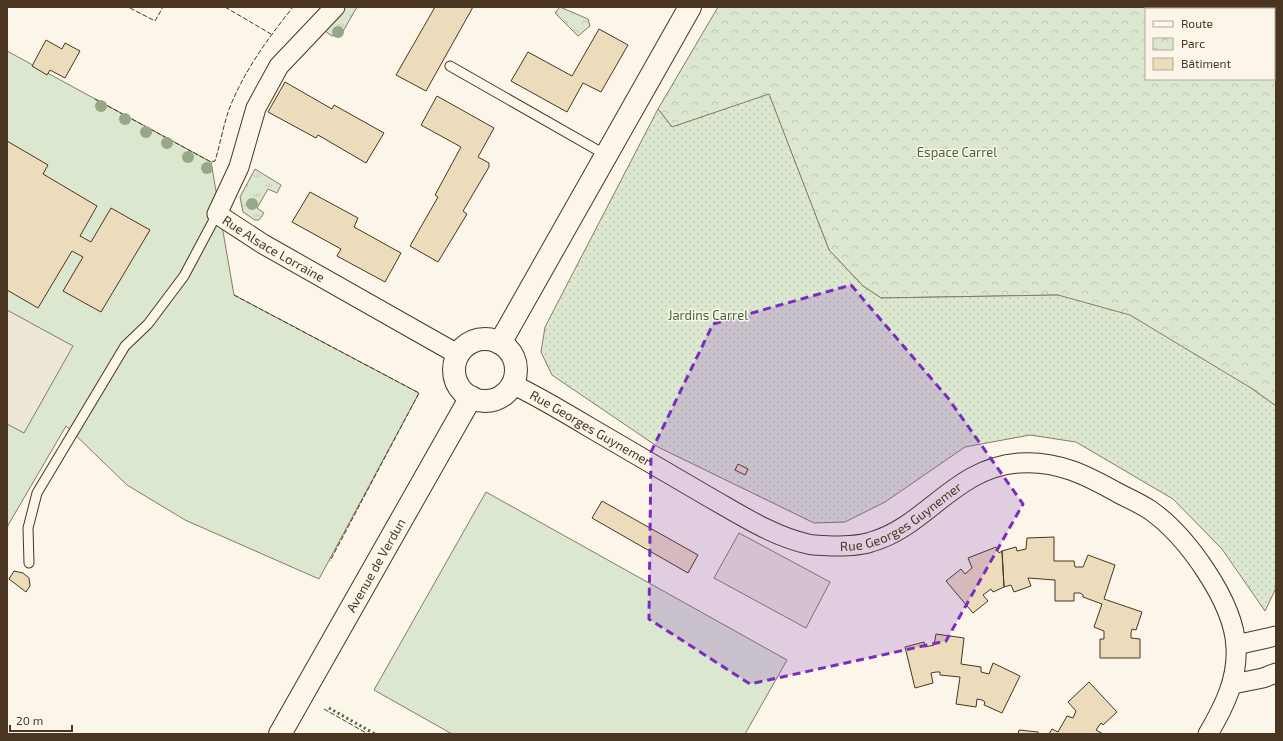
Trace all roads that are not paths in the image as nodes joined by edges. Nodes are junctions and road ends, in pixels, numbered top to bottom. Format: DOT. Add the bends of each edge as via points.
graph roads {
  1 [pos="335,7"];
  2 [pos="690,7"];
  3 [pos="450,66"];
  4 [pos="606,155"];
  5 [pos="217,214"];
  6 [pos="500,343"];
  7 [pos="459,355"];
  8 [pos="512,384"];
  9 [pos="471,397"];
  10 [pos="29,564"];
  11 [pos="1276,636"];
  12 [pos="1236,644"];
  13 [pos="1276,673"];
  14 [pos="1233,684"];
  15 [pos="280,734"];
  16 [pos="1208,734"];
  1 -- 5 [label="street, Rue Alsace Lorraine" via="279,66 256,108 239,167"];
  2 -- 4 [label="street"];
  3 -- 4 [label="lane"];
  4 -- 6 [label="street"];
  5 -- 7 [label="street, Rue Alsace Lorraine" via="264,244"];
  5 -- 10 [label="lane" via="184,276 148,324 125,346 38,493 28,528"];
  6 -- 7 [label="street" via="480,340 470,344"];
  6 -- 8 [label="street" via="511,352 515,361 516,370"];
  7 -- 9 [label="street" via="455,370 457,381 462,390"];
  8 -- 9 [label="street" via="496,398 484,400"];
  8 -- 12 [label="street, Rue Georges Guynemer" via="742,515 786,538 810,545 857,545 873,542 912,520 958,485 990,468 1018,463 1050,463 1084,474 1150,510 1190,550 1226,606"];
  9 -- 15 [label="street, Avenue de Verdun"];
  11 -- 12 [label="street"];
  12 -- 14 [label="street, Rue Georges Guynemer" via="1237,665"];
  13 -- 14 [label="street"];
  14 -- 16 [label="street, Rue Georges Guynemer"];
}
